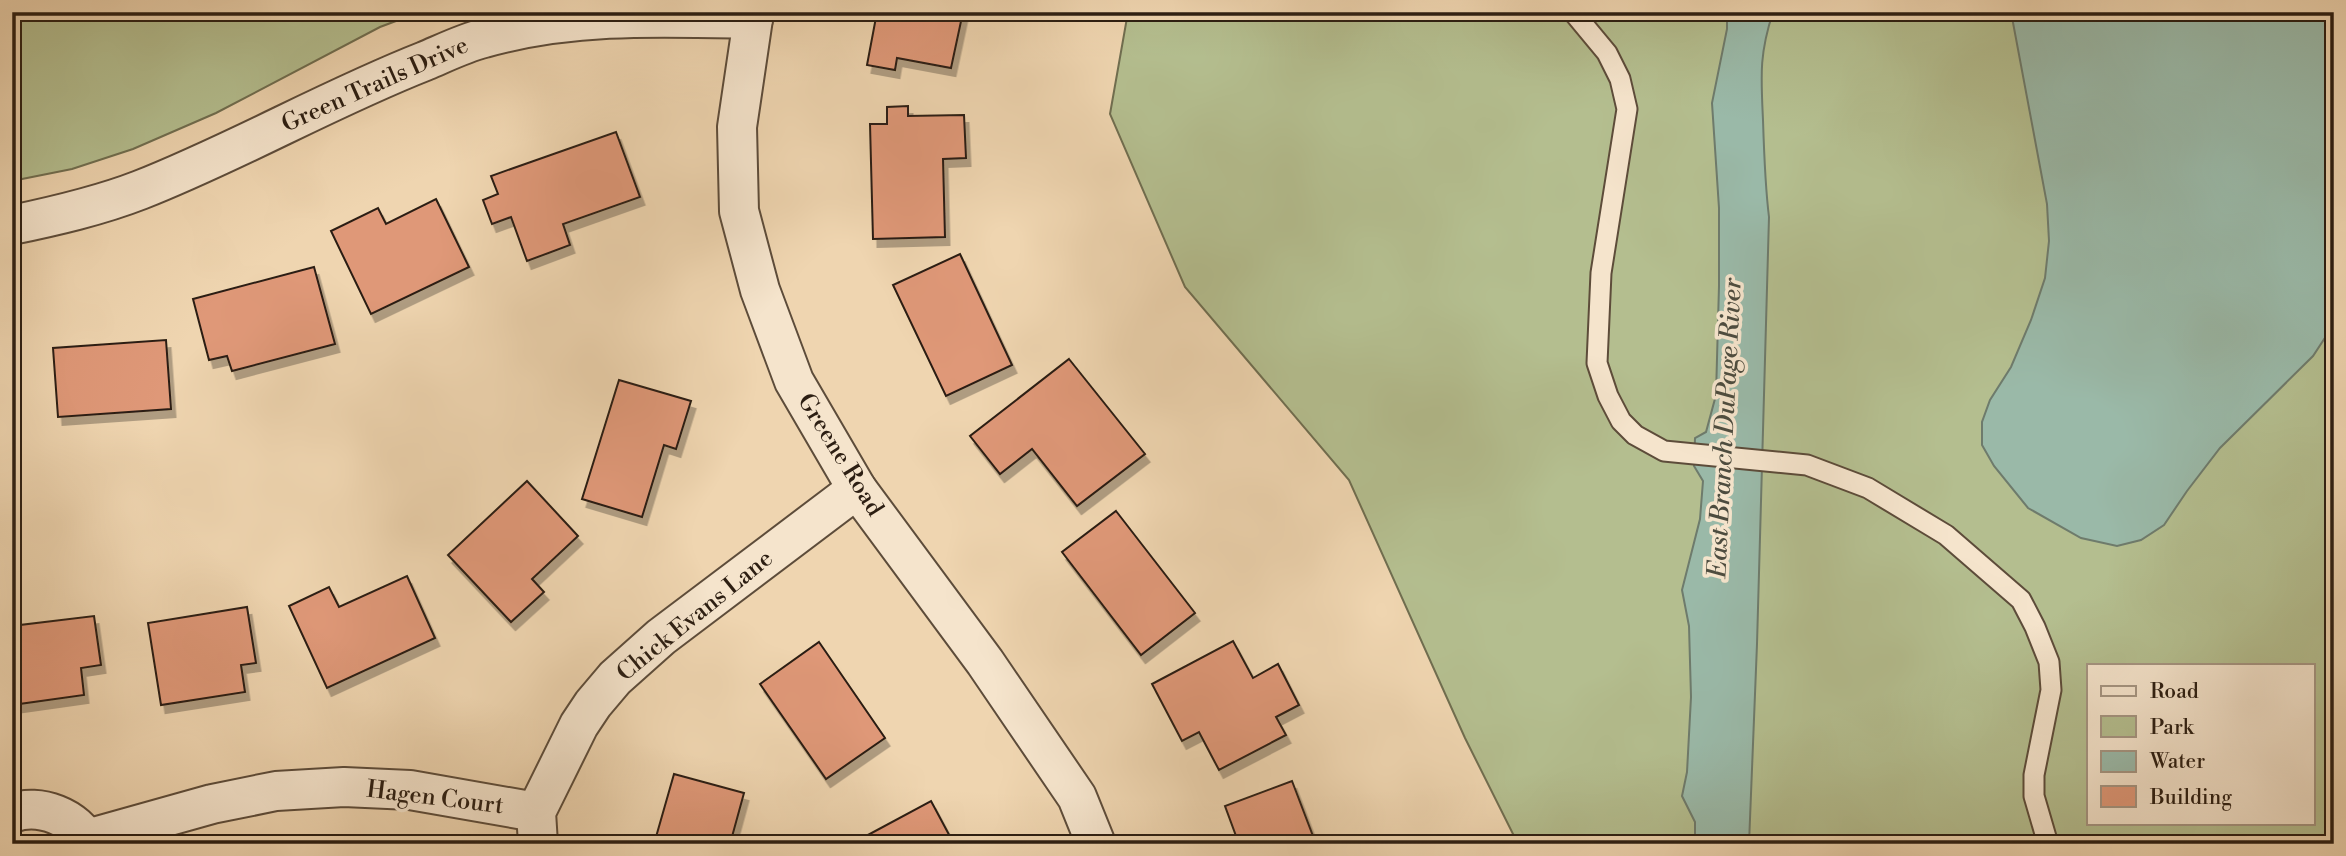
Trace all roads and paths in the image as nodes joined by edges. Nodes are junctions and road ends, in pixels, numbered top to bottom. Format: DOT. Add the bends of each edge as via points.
graph roads {
  1 [pos="1573,12"];
  2 [pos="753,16"];
  3 [pos="12,225"];
  4 [pos="857,489"];
  5 [pos="12,813"];
  6 [pos="537,828"];
  7 [pos="88,841"];
  8 [pos="1096,844"];
  9 [pos="2048,844"];
  1 -- 9 [label="lane" via="1607,53 1627,109 1601,273 1597,363 1621,421 1664,451 1807,465 1868,488 1946,535 2021,600 2049,662 2051,690 2034,775 2034,796"];
  2 -- 3 [label="street, Green Trails Drive" via="579,20 482,38 369,83 139,191 64,215"];
  2 -- 4 [label="street, Greene Road" via="737,127 739,211 760,289 794,381"];
  4 -- 6 [label="street, Chick Evans Lane" via="661,637 615,678 579,725"];
  4 -- 8 [label="street, Greene Road" via="985,662 1077,797"];
  5 -- 7 [label="street, Hagen Court" via="42,810 66,819"];
  6 -- 7 [label="street, Hagen Court" via="410,790 344,787 276,791 212,804"];
}
